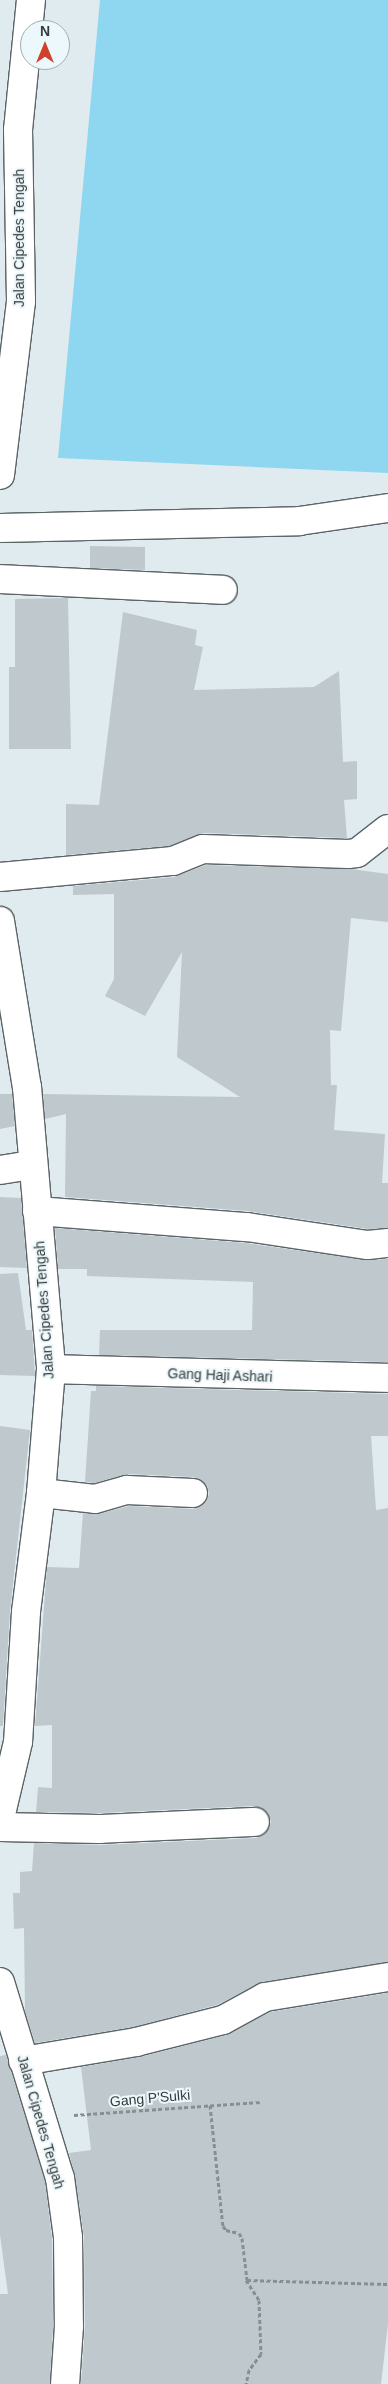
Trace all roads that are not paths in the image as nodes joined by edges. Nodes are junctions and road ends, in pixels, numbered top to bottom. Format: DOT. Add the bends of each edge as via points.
graph roads {
  1 [pos="31,0"];
  2 [pos="11,300"];
  3 [pos="0,476"];
  4 [pos="388,508"];
  5 [pos="0,528"];
  6 [pos="0,579"];
  7 [pos="222,590"];
  8 [pos="388,829"];
  9 [pos="0,877"];
  10 [pos="0,921"];
  11 [pos="34,1164"];
  12 [pos="0,1170"];
  13 [pos="37,1211"];
  14 [pos="388,1243"];
  15 [pos="51,1370"];
  16 [pos="388,1378"];
  17 [pos="41,1493"];
  18 [pos="193,1493"];
  19 [pos="0,1818"];
  20 [pos="255,1822"];
  21 [pos="0,1827"];
  22 [pos="388,1977"];
  23 [pos="0,1982"];
  24 [pos="23,2061"];
  25 [pos="65,2384"];
  1 -- 2 [label="street, Jalan Cipedes Tengah" via="18,130"];
  2 -- 3 [label="street, Jalan Cipedes Tengah"];
  4 -- 5 [label="street" via="299,522"];
  6 -- 7 [label="street"];
  8 -- 9 [label="street" via="357,853 203,849 173,861"];
  10 -- 11 [label="street, Jalan Cipedes Tengah" via="28,1087"];
  11 -- 12 [label="street"];
  11 -- 13 [label="street, Jalan Cipedes Tengah"];
  13 -- 14 [label="street" via="247,1227 368,1245"];
  13 -- 15 [label="street, Jalan Cipedes Tengah"];
  15 -- 16 [label="street, Gang Haji Ashari"];
  15 -- 17 [label="street, Jalan Cipedes Tengah"];
  17 -- 18 [label="street" via="94,1499 127,1490"];
  17 -- 19 [label="street, Jalan Cipedes Tengah" via="26,1612 18,1742"];
  20 -- 21 [label="street" via="99,1829"];
  22 -- 24 [label="street" via="257,1999 223,2020 136,2042"];
  23 -- 24 [label="street, Jalan Cipedes Tengah"];
  24 -- 25 [label="street, Jalan Cipedes Tengah" via="60,2178 68,2237 69,2326"];
}
